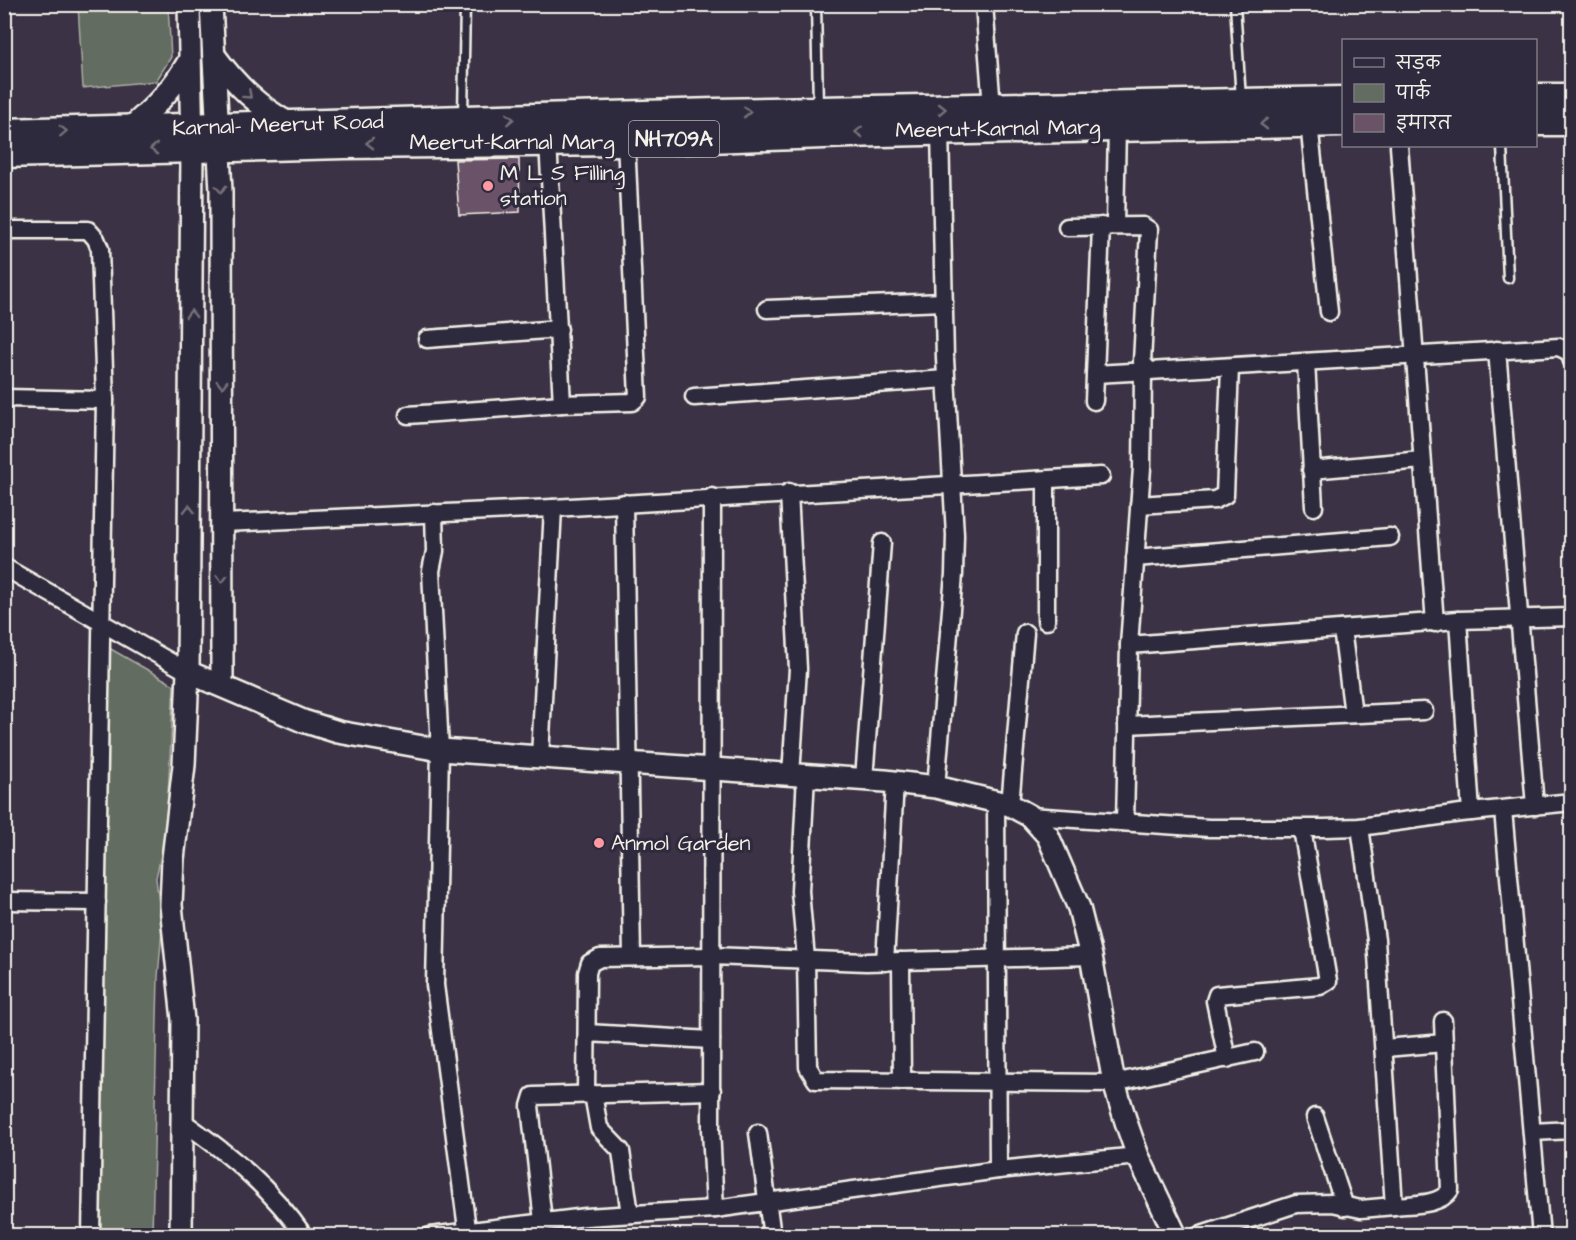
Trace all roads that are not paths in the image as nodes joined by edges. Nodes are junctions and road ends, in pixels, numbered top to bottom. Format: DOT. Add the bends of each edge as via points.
graph roads {
  1 [pos="189,4"];
  2 [pos="211,4"];
  3 [pos="465,4"];
  4 [pos="816,4"];
  5 [pos="984,4"];
  6 [pos="1235,4"];
  7 [pos="214,54"];
  8 [pos="191,58"];
  9 [pos="1537,98"];
  10 [pos="1572,98"];
  11 [pos="1342,101"];
  12 [pos="1242,103"];
  13 [pos="992,108"];
  14 [pos="818,112"];
  15 [pos="1537,121"];
  16 [pos="1572,121"];
  17 [pos="1342,122"];
  18 [pos="1309,123"];
  19 [pos="292,125"];
  20 [pos="1117,127"];
  21 [pos="128,129"];
  22 [pos="940,130"];
  23 [pos="463,131"];
  24 [pos="4,133"];
  25 [pos="205,137"];
  26 [pos="548,141"];
  27 [pos="626,141"];
  28 [pos="1399,147"];
  29 [pos="1502,147"];
  30 [pos="4,153"];
  31 [pos="1108,226"];
  32 [pos="1067,227"];
  33 [pos="4,230"];
  34 [pos="1508,278"];
  35 [pos="944,302"];
  36 [pos="767,309"];
  37 [pos="1329,312"];
  38 [pos="559,329"];
  39 [pos="427,339"];
  40 [pos="1497,350"];
  41 [pos="1413,355"];
  42 [pos="1572,361"];
  43 [pos="1306,362"];
  44 [pos="1230,367"];
  45 [pos="1146,372"];
  46 [pos="1095,374"];
  47 [pos="946,379"];
  48 [pos="694,397"];
  49 [pos="4,398"];
  50 [pos="105,400"];
  51 [pos="1094,401"];
  52 [pos="562,404"];
  53 [pos="408,415"];
  54 [pos="1422,460"];
  55 [pos="1311,470"];
  56 [pos="1101,476"];
  57 [pos="1046,480"];
  58 [pos="952,483"];
  59 [pos="789,492"];
  60 [pos="712,497"];
  61 [pos="624,503"];
  62 [pos="1139,505"];
  63 [pos="1314,507"];
  64 [pos="553,508"];
  65 [pos="434,513"];
  66 [pos="223,523"];
  67 [pos="1390,537"];
  68 [pos="882,543"];
  69 [pos="1135,558"];
  70 [pos="4,567"];
  71 [pos="1572,617"];
  72 [pos="1521,618"];
  73 [pos="1458,620"];
  74 [pos="1046,621"];
  75 [pos="101,623"];
  76 [pos="1435,623"];
  77 [pos="1342,629"];
  78 [pos="1025,633"];
  79 [pos="1129,645"];
  80 [pos="188,672"];
  81 [pos="222,685"];
  82 [pos="1424,711"];
  83 [pos="1353,714"];
  84 [pos="1127,725"];
  85 [pos="440,750"];
  86 [pos="540,757"];
  87 [pos="630,763"];
  88 [pos="712,769"];
  89 [pos="799,775"];
  90 [pos="864,779"];
  91 [pos="896,782"];
  92 [pos="936,788"];
  93 [pos="1572,802"];
  94 [pos="1003,803"];
  95 [pos="1535,806"];
  96 [pos="1503,810"];
  97 [pos="1471,812"];
  98 [pos="1030,816"];
  99 [pos="1125,822"];
  100 [pos="1360,827"];
  101 [pos="1302,829"];
  102 [pos="4,901"];
  103 [pos="97,902"];
  104 [pos="711,956"];
  105 [pos="1091,956"];
  106 [pos="632,957"];
  107 [pos="806,959"];
  108 [pos="996,960"];
  109 [pos="893,961"];
  110 [pos="1443,1021"];
  111 [pos="586,1033"];
  112 [pos="711,1040"];
  113 [pos="1444,1043"];
  114 [pos="1385,1048"];
  115 [pos="1255,1052"];
  116 [pos="1227,1059"];
  117 [pos="902,1081"];
  118 [pos="997,1083"];
  119 [pos="1114,1083"];
  120 [pos="712,1090"];
  121 [pos="590,1094"];
  122 [pos="1315,1117"];
  123 [pos="182,1121"];
  124 [pos="1572,1130"];
  125 [pos="1532,1132"];
  126 [pos="758,1133"];
  127 [pos="1138,1156"];
  128 [pos="998,1170"];
  129 [pos="767,1202"];
  130 [pos="1394,1206"];
  131 [pos="1345,1207"];
  132 [pos="715,1209"];
  133 [pos="630,1214"];
  134 [pos="543,1221"];
  135 [pos="468,1233"];
  136 [pos="1539,1235"];
  137 [pos="91,1236"];
  138 [pos="182,1236"];
  139 [pos="304,1236"];
  140 [pos="430,1236"];
  141 [pos="772,1236"];
  142 [pos="1176,1236"];
  143 [pos="1198,1236"];
  1 -- 8 [label="street"];
  2 -- 7 [label="street"];
  3 -- 23 [label="lane"];
  4 -- 14 [label="lane"];
  5 -- 13 [label="street"];
  6 -- 12 [label="lane"];
  7 -- 19 [label="street, one-way" via="240,89"];
  7 -- 25 [label="street"];
  8 -- 21 [label="street" via="178,81 156,106"];
  8 -- 25 [label="street"];
  9 -- 10 [label="highway"];
  11 -- 12 [label="highway, Karnal- Meerut Road / NH709A"];
  12 -- 13 [label="highway, Karnal- Meerut Road / NH709A"];
  14 -- 13 [label="highway, Karnal- Meerut Road / NH709A, one-way"];
  23 -- 14 [label="highway, Karnal- Meerut Road / NH709A, one-way"];
  15 -- 16 [label="highway"];
  17 -- 18 [label="highway, Meerut-Karnal Marg / NH709A"];
  18 -- 20 [label="highway, Meerut-Karnal Marg / NH709A, one-way"];
  18 -- 37 [label="street"];
  19 -- 23 [label="highway, Karnal- Meerut Road / NH709A"];
  19 -- 25 [label="highway, Karnal- Meerut Road / NH709A"];
  20 -- 22 [label="highway, Meerut-Karnal Marg / NH709A"];
  20 -- 31 [label="street"];
  24 -- 21 [label="highway, Karnal- Meerut Road / NH709A, one-way"];
  21 -- 25 [label="highway, Karnal- Meerut Road / NH709A"];
  22 -- 27 [label="highway, Meerut-Karnal Marg / NH709A, one-way"];
  22 -- 35 [label="street"];
  23 -- 25 [label="highway, Meerut-Karnal Marg / NH709A, one-way"];
  23 -- 26 [label="highway, Meerut-Karnal Marg / NH709A"];
  25 -- 30 [label="highway, Meerut-Karnal Marg / NH709A, one-way"];
  25 -- 66 [label="street, one-way"];
  80 -- 25 [label="street, one-way"];
  26 -- 27 [label="highway, Meerut-Karnal Marg / NH709A"];
  26 -- 38 [label="street"];
  27 -- 52 [label="street" via="640,392 632,402"];
  28 -- 41 [label="street"];
  29 -- 34 [label="lane"];
  31 -- 32 [label="street"];
  31 -- 45 [label="street" via="1143,226 1149,230 1142,362"];
  31 -- 46 [label="street"];
  33 -- 50 [label="street" via="88,231 96,239 100,249"];
  35 -- 36 [label="street"];
  35 -- 47 [label="street"];
  38 -- 39 [label="street"];
  38 -- 52 [label="street"];
  40 -- 41 [label="street"];
  40 -- 42 [label="street" via="1559,348 1569,352"];
  40 -- 72 [label="street"];
  41 -- 43 [label="street"];
  41 -- 54 [label="street"];
  43 -- 44 [label="street"];
  43 -- 55 [label="street"];
  44 -- 45 [label="street"];
  44 -- 62 [label="street" via="1225,495 1215,500"];
  45 -- 46 [label="street"];
  45 -- 62 [label="street"];
  46 -- 51 [label="street"];
  47 -- 48 [label="street"];
  47 -- 58 [label="street"];
  49 -- 50 [label="street"];
  50 -- 75 [label="street"];
  52 -- 53 [label="street"];
  54 -- 55 [label="street"];
  54 -- 76 [label="street"];
  55 -- 63 [label="street"];
  56 -- 57 [label="street"];
  57 -- 58 [label="street"];
  57 -- 74 [label="street"];
  58 -- 59 [label="street"];
  58 -- 92 [label="street" via="954,574"];
  59 -- 60 [label="street"];
  59 -- 89 [label="street"];
  60 -- 61 [label="street"];
  60 -- 88 [label="street"];
  61 -- 64 [label="street"];
  61 -- 87 [label="street"];
  62 -- 69 [label="street"];
  64 -- 65 [label="street"];
  64 -- 86 [label="street"];
  65 -- 66 [label="street"];
  65 -- 85 [label="street" via="431,571"];
  66 -- 81 [label="street, one-way"];
  67 -- 69 [label="street"];
  68 -- 90 [label="street"];
  69 -- 79 [label="street"];
  70 -- 75 [label="street"];
  71 -- 72 [label="street"];
  72 -- 73 [label="street"];
  72 -- 95 [label="street"];
  73 -- 76 [label="street"];
  73 -- 97 [label="street"];
  75 -- 80 [label="street"];
  75 -- 103 [label="street"];
  76 -- 77 [label="street"];
  77 -- 79 [label="street"];
  77 -- 83 [label="street"];
  78 -- 94 [label="street"];
  79 -- 84 [label="street"];
  80 -- 81 [label="street"];
  80 -- 123 [label="street" via="184,765 171,882 182,997"];
  81 -- 85 [label="street" via="338,732"];
  82 -- 83 [label="street"];
  83 -- 84 [label="street"];
  84 -- 99 [label="street"];
  85 -- 86 [label="street"];
  85 -- 135 [label="street" via="435,985"];
  86 -- 87 [label="street"];
  87 -- 88 [label="street"];
  87 -- 106 [label="street"];
  88 -- 89 [label="street"];
  88 -- 104 [label="street"];
  89 -- 90 [label="street"];
  89 -- 107 [label="street" via="800,891"];
  90 -- 91 [label="street"];
  91 -- 92 [label="street"];
  91 -- 109 [label="street"];
  92 -- 94 [label="street"];
  93 -- 95 [label="street"];
  94 -- 98 [label="street"];
  94 -- 108 [label="street"];
  95 -- 96 [label="street"];
  96 -- 97 [label="street"];
  96 -- 125 [label="street"];
  97 -- 100 [label="street"];
  98 -- 99 [label="street"];
  98 -- 105 [label="street" via="1048,836 1079,908"];
  99 -- 101 [label="street"];
  100 -- 101 [label="street"];
  100 -- 114 [label="street" via="1376,940"];
  101 -- 116 [label="street" via="1328,981 1320,986 1217,995"];
  102 -- 103 [label="street"];
  103 -- 137 [label="street"];
  104 -- 106 [label="street"];
  104 -- 107 [label="street"];
  104 -- 112 [label="street"];
  105 -- 108 [label="street"];
  105 -- 119 [label="street"];
  106 -- 111 [label="street" via="600,958 587,968"];
  107 -- 109 [label="street"];
  107 -- 117 [label="street" via="808,1067 812,1076 822,1080"];
  108 -- 109 [label="street"];
  108 -- 118 [label="street"];
  109 -- 117 [label="street"];
  110 -- 113 [label="street"];
  111 -- 112 [label="street"];
  111 -- 121 [label="street"];
  112 -- 120 [label="street"];
  113 -- 114 [label="street"];
  113 -- 130 [label="street" via="1450,1190 1438,1200"];
  114 -- 130 [label="street"];
  115 -- 116 [label="street"];
  116 -- 119 [label="street"];
  117 -- 118 [label="street"];
  118 -- 119 [label="street"];
  118 -- 128 [label="street"];
  119 -- 127 [label="street"];
  120 -- 121 [label="street"];
  120 -- 132 [label="street"];
  121 -- 133 [label="street" via="599,1128 621,1151"];
  121 -- 134 [label="street" via="537,1095 530,1101"];
  122 -- 131 [label="street"];
  123 -- 138 [label="street"];
  123 -- 139 [label="street" via="257,1179"];
  124 -- 125 [label="street"];
  125 -- 136 [label="street"];
  126 -- 129 [label="street"];
  127 -- 128 [label="street"];
  127 -- 142 [label="street"];
  128 -- 129 [label="street"];
  129 -- 132 [label="street"];
  129 -- 141 [label="street"];
  130 -- 131 [label="street"];
  131 -- 143 [label="street" via="1332,1203 1296,1204"];
  132 -- 133 [label="street"];
  133 -- 134 [label="street"];
  134 -- 135 [label="street"];
  135 -- 140 [label="street"];
}
